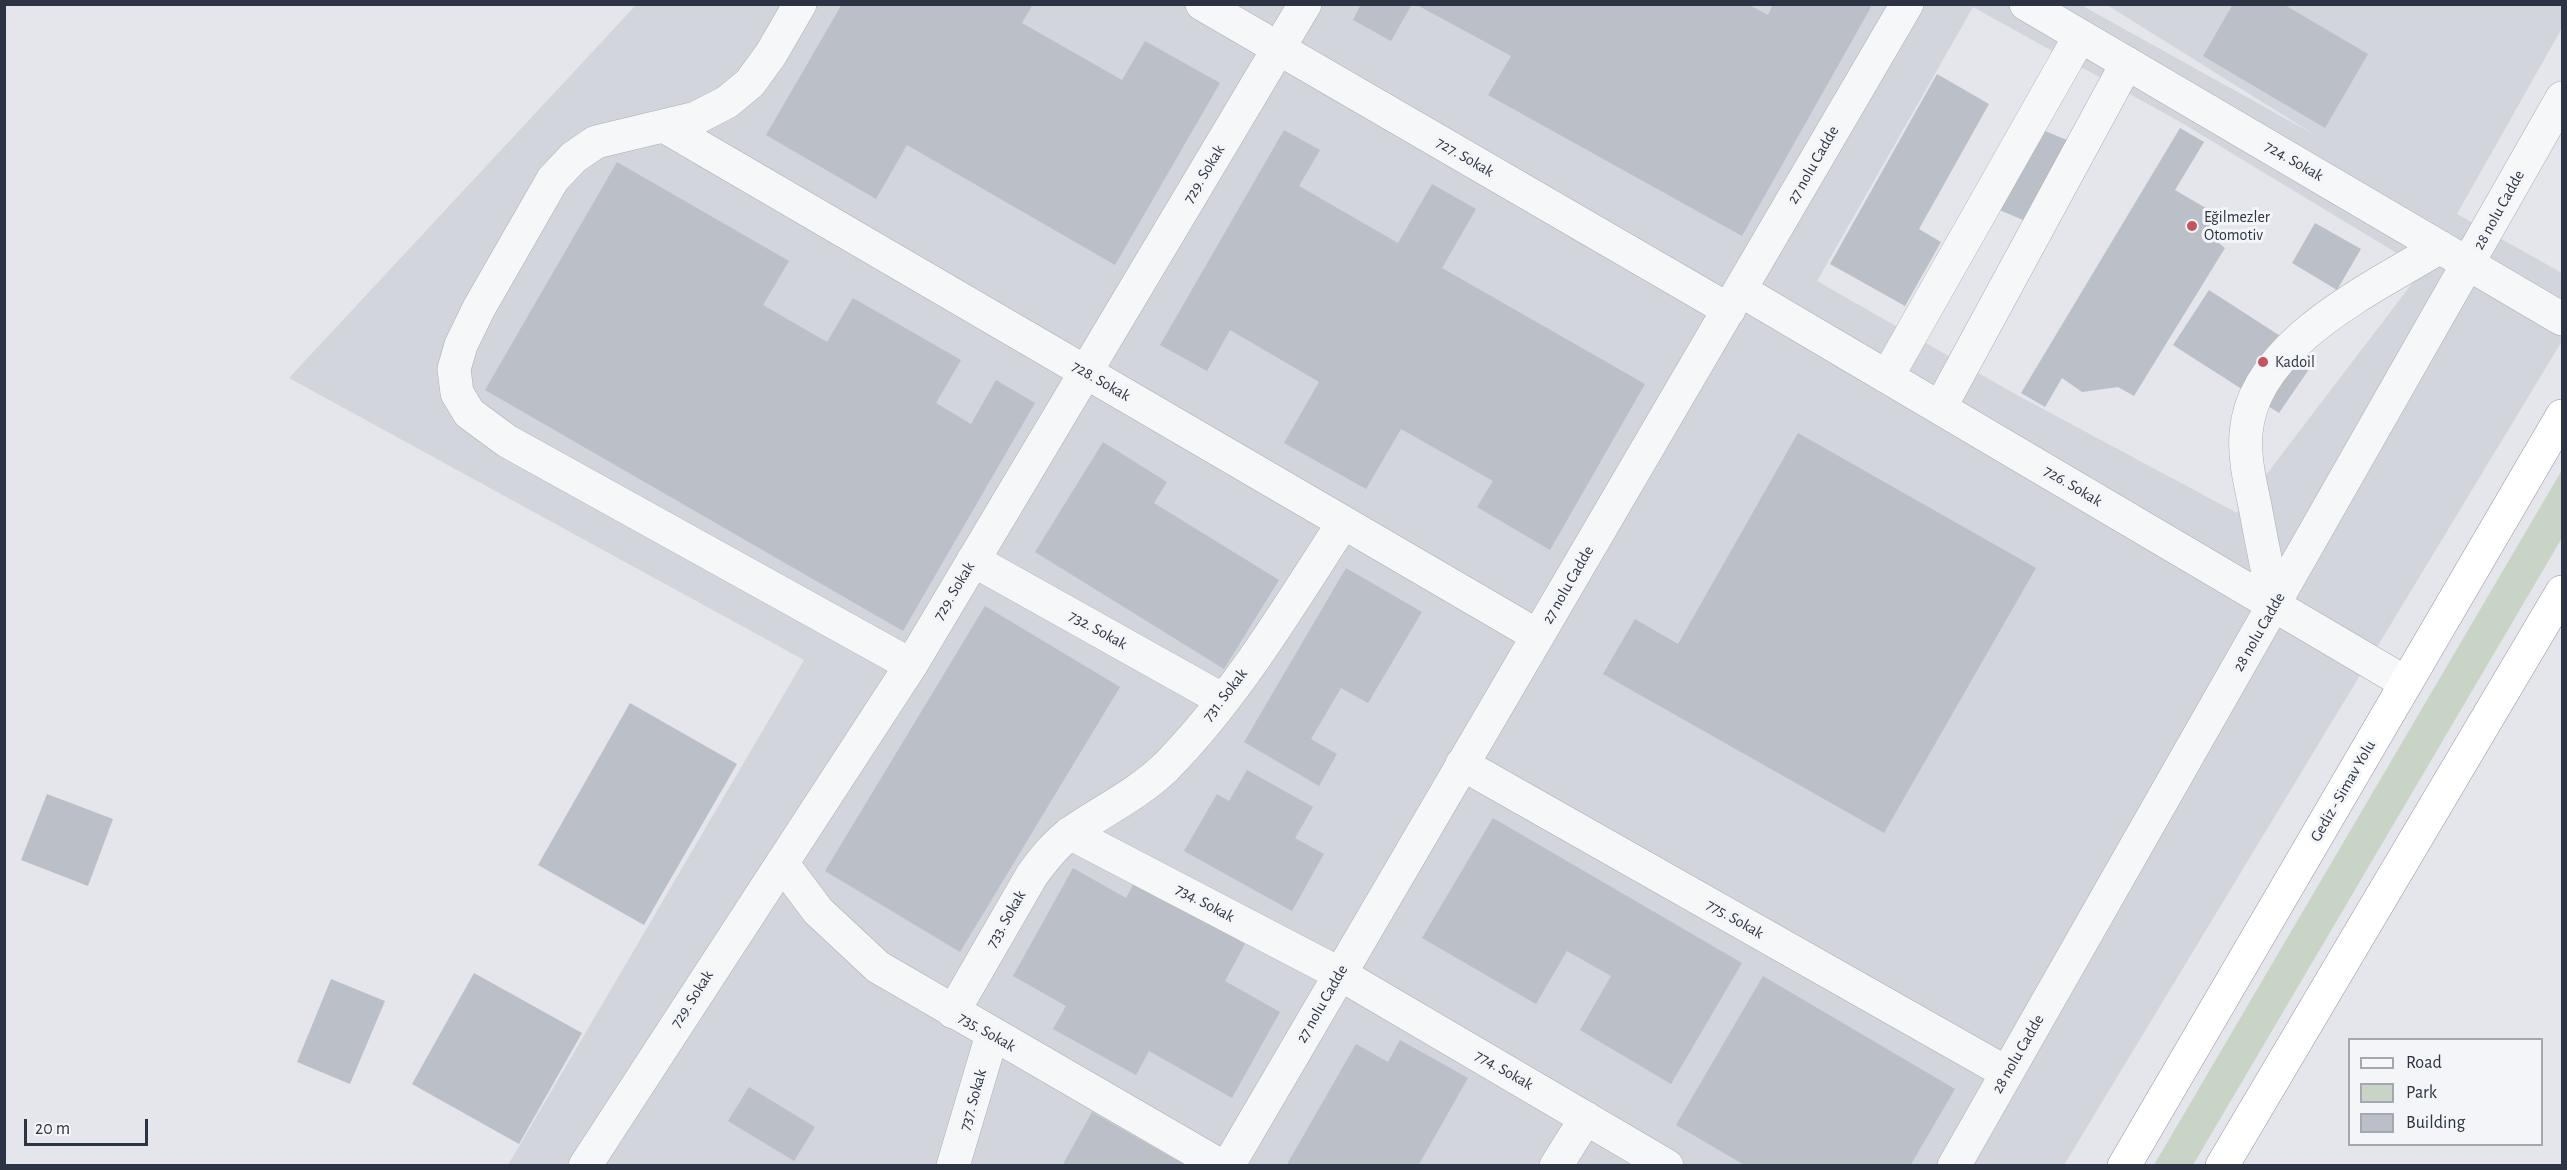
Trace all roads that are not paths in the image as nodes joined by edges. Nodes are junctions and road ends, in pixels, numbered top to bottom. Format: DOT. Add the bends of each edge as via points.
graph roads {
  1 [pos="800,4"];
  2 [pos="1202,4"];
  3 [pos="1305,4"];
  4 [pos="1907,4"];
  5 [pos="2026,4"];
  6 [pos="2080,36"];
  7 [pos="1279,50"];
  8 [pos="2127,63"];
  9 [pos="2562,98"];
  10 [pos="664,126"];
  11 [pos="2440,247"];
  12 [pos="2469,264"];
  13 [pos="1734,300"];
  14 [pos="2562,319"];
  15 [pos="1084,372"];
  16 [pos="1887,377"];
  17 [pos="1940,408"];
  18 [pos="2562,416"];
  19 [pos="1343,523"];
  20 [pos="973,560"];
  21 [pos="2562,592"];
  22 [pos="2274,605"];
  23 [pos="1538,636"];
  24 [pos="911,664"];
  25 [pos="2406,683"];
  26 [pos="1223,700"];
  27 [pos="1462,764"];
  28 [pos="1070,833"];
  29 [pos="782,863"];
  30 [pos="1340,974"];
  31 [pos="953,1012"];
  32 [pos="992,1035"];
  33 [pos="2007,1073"];
  34 [pos="1586,1118"];
  35 [pos="585,1166"];
  36 [pos="953,1166"];
  37 [pos="1221,1166"];
  38 [pos="1228,1166"];
  39 [pos="1557,1166"];
  40 [pos="1668,1166"];
  41 [pos="1954,1166"];
  42 [pos="2124,1166"];
  43 [pos="2223,1166"];
  1 -- 10 [label="street" via="750,83 727,102 696,118"];
  2 -- 7 [label="street, 727. Sokak"];
  3 -- 7 [label="street, 729. Sokak"];
  4 -- 13 [label="street, 27 nolu Cadde"];
  5 -- 6 [label="street, 724. Sokak"];
  6 -- 8 [label="street, 724. Sokak"];
  6 -- 16 [label="street"];
  7 -- 13 [label="street, 727. Sokak"];
  7 -- 15 [label="street, 729. Sokak"];
  8 -- 11 [label="street, 724. Sokak"];
  8 -- 17 [label="street"];
  9 -- 12 [label="street, 28 nolu Cadde"];
  10 -- 15 [label="street, 728. Sokak"];
  10 -- 24 [label="street" via="596,142 553,179 461,345 454,369 456,393 469,413 507,441"];
  11 -- 12 [label="street, 724. Sokak"];
  11 -- 22 [label="street" via="2310,329 2263,381 2251,404 2246,460"];
  12 -- 14 [label="street, 724. Sokak"];
  12 -- 22 [label="street, 28 nolu Cadde"];
  13 -- 16 [label="street, 726. Sokak"];
  13 -- 23 [label="street, 27 nolu Cadde"];
  15 -- 19 [label="street, 728. Sokak"];
  15 -- 20 [label="street, 729. Sokak"];
  16 -- 17 [label="street, 726. Sokak"];
  17 -- 22 [label="street, 726. Sokak"];
  18 -- 25 [label="highway, Gediz - Simav Yolu"];
  19 -- 23 [label="street, 728. Sokak"];
  19 -- 26 [label="street, 731. Sokak"];
  20 -- 24 [label="street, 729. Sokak"];
  20 -- 26 [label="street, 732. Sokak"];
  21 -- 43 [label="highway"];
  22 -- 25 [label="street, 726. Sokak"];
  22 -- 33 [label="street, 28 nolu Cadde"];
  23 -- 27 [label="street, 27 nolu Cadde"];
  24 -- 29 [label="street, 729. Sokak"];
  25 -- 42 [label="highway, Gediz - Simav Yolu"];
  26 -- 28 [label="street, 731. Sokak" via="1166,767 1134,794"];
  27 -- 30 [label="street, 27 nolu Cadde"];
  27 -- 33 [label="street, 775. Sokak"];
  28 -- 30 [label="street, 734. Sokak"];
  28 -- 31 [label="street, 733. Sokak" via="1032,875"];
  29 -- 31 [label="street, 735. Sokak" via="818,911 878,968"];
  29 -- 35 [label="street, 729. Sokak"];
  30 -- 34 [label="street, 774. Sokak"];
  30 -- 38 [label="street, 27 nolu Cadde"];
  31 -- 32 [label="street, 735. Sokak"];
  32 -- 36 [label="street, 737. Sokak"];
  32 -- 37 [label="street, 735. Sokak"];
  33 -- 41 [label="street, 28 nolu Cadde"];
  34 -- 39 [label="street"];
  34 -- 40 [label="street, 774. Sokak"];
}
